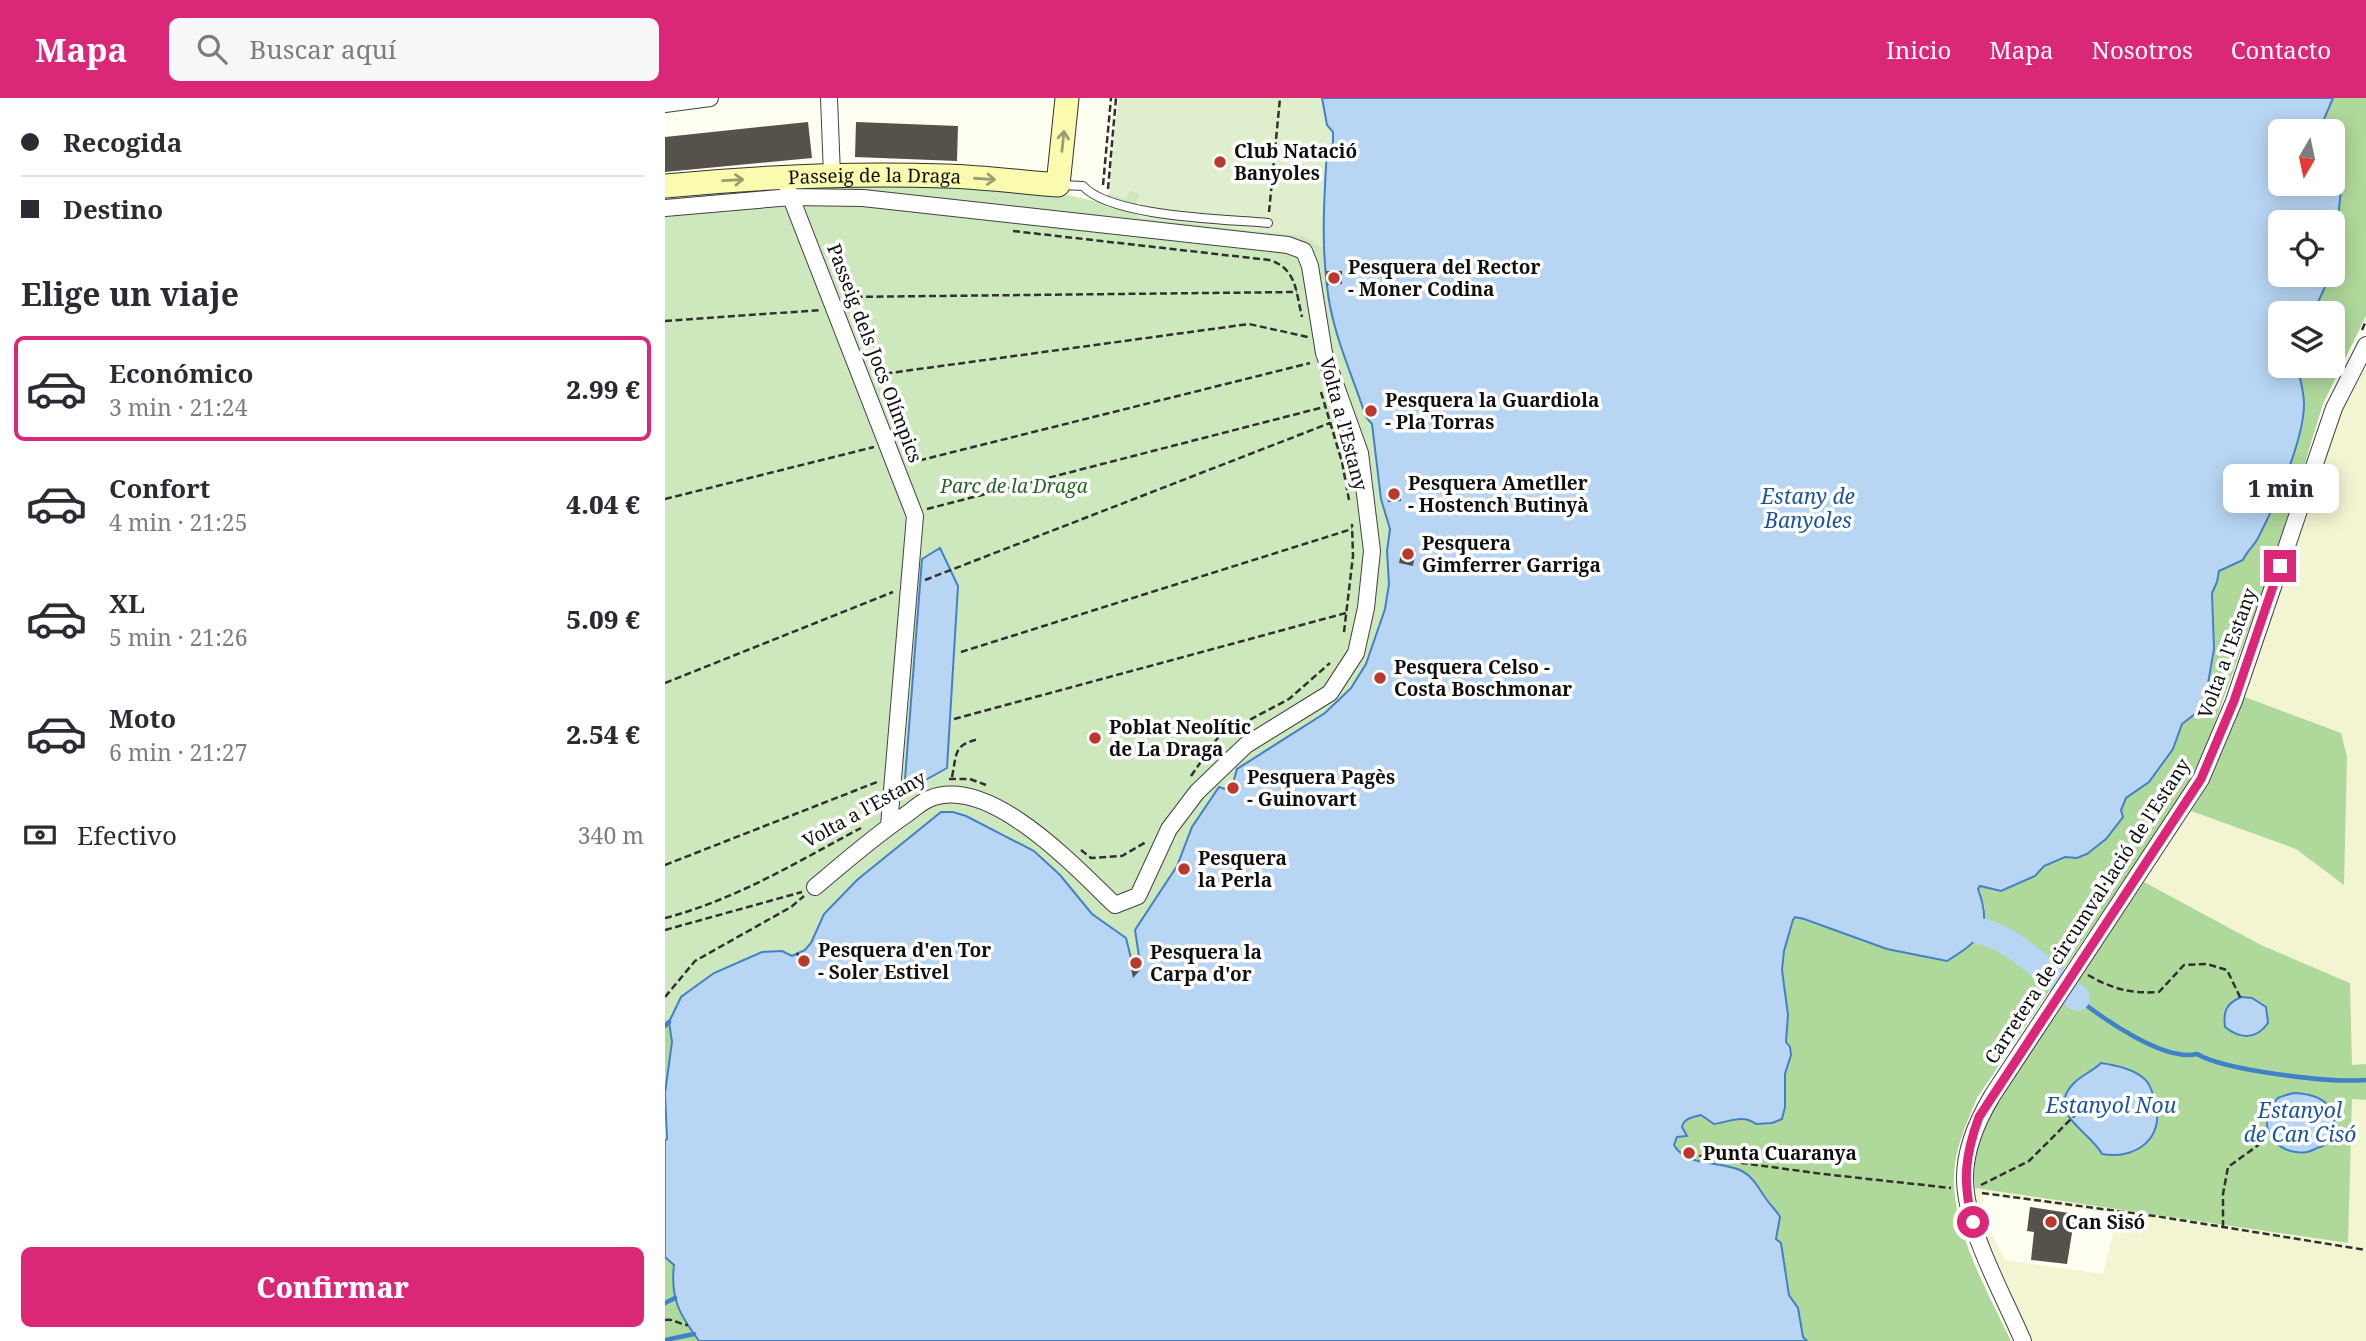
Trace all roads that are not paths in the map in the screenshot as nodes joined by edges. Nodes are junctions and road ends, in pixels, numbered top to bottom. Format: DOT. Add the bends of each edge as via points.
graph roads {
  1 [pos="710,98"];
  2 [pos="829,98"];
  3 [pos="1062,98"];
  4 [pos="1067,98"];
  5 [pos="665,104"];
  6 [pos="832,175"];
  7 [pos="1058,185"];
  8 [pos="665,186"];
  9 [pos="787,187"];
  10 [pos="665,208"];
  11 [pos="1268,223"];
  12 [pos="2363,339"];
  13 [pos="890,812"];
  14 [pos="815,887"];
  15 [pos="2023,1341"];
  1 -- 5 [label="street"];
  2 -- 6 [label="street"];
  3 -- 4 [label="street"];
  7 -- 4 [label="street, one-way"];
  6 -- 7 [label="street, Passeig de la Draga, one-way" via="947,176"];
  6 -- 9 [label="street, Passeig de la Draga"];
  7 -- 11 [label="lane, Passeig de la Draga" via="1083,186 1090,193 1138,210"];
  8 -- 9 [label="street, Passeig de la Draga, one-way"];
  9 -- 10 [label="street"];
  9 -- 13 [label="street, Passeig dels Jocs Olímpics" via="915,516 914,584"];
  9 -- 13 [label="street" via="1288,244 1304,251 1314,292 1314,339 1326,359 1360,453 1372,551 1356,653 1330,693 1246,745 1197,792 1169,829 1138,896 1115,905 1046,839 949,784 929,798"];
  12 -- 15 [label="street, Carretera de circumval·lació de l'Estany" via="2334,408 2234,701 2206,769 1979,1117 1966,1160 1966,1191 1977,1236"];
  13 -- 14 [label="street"];
}
